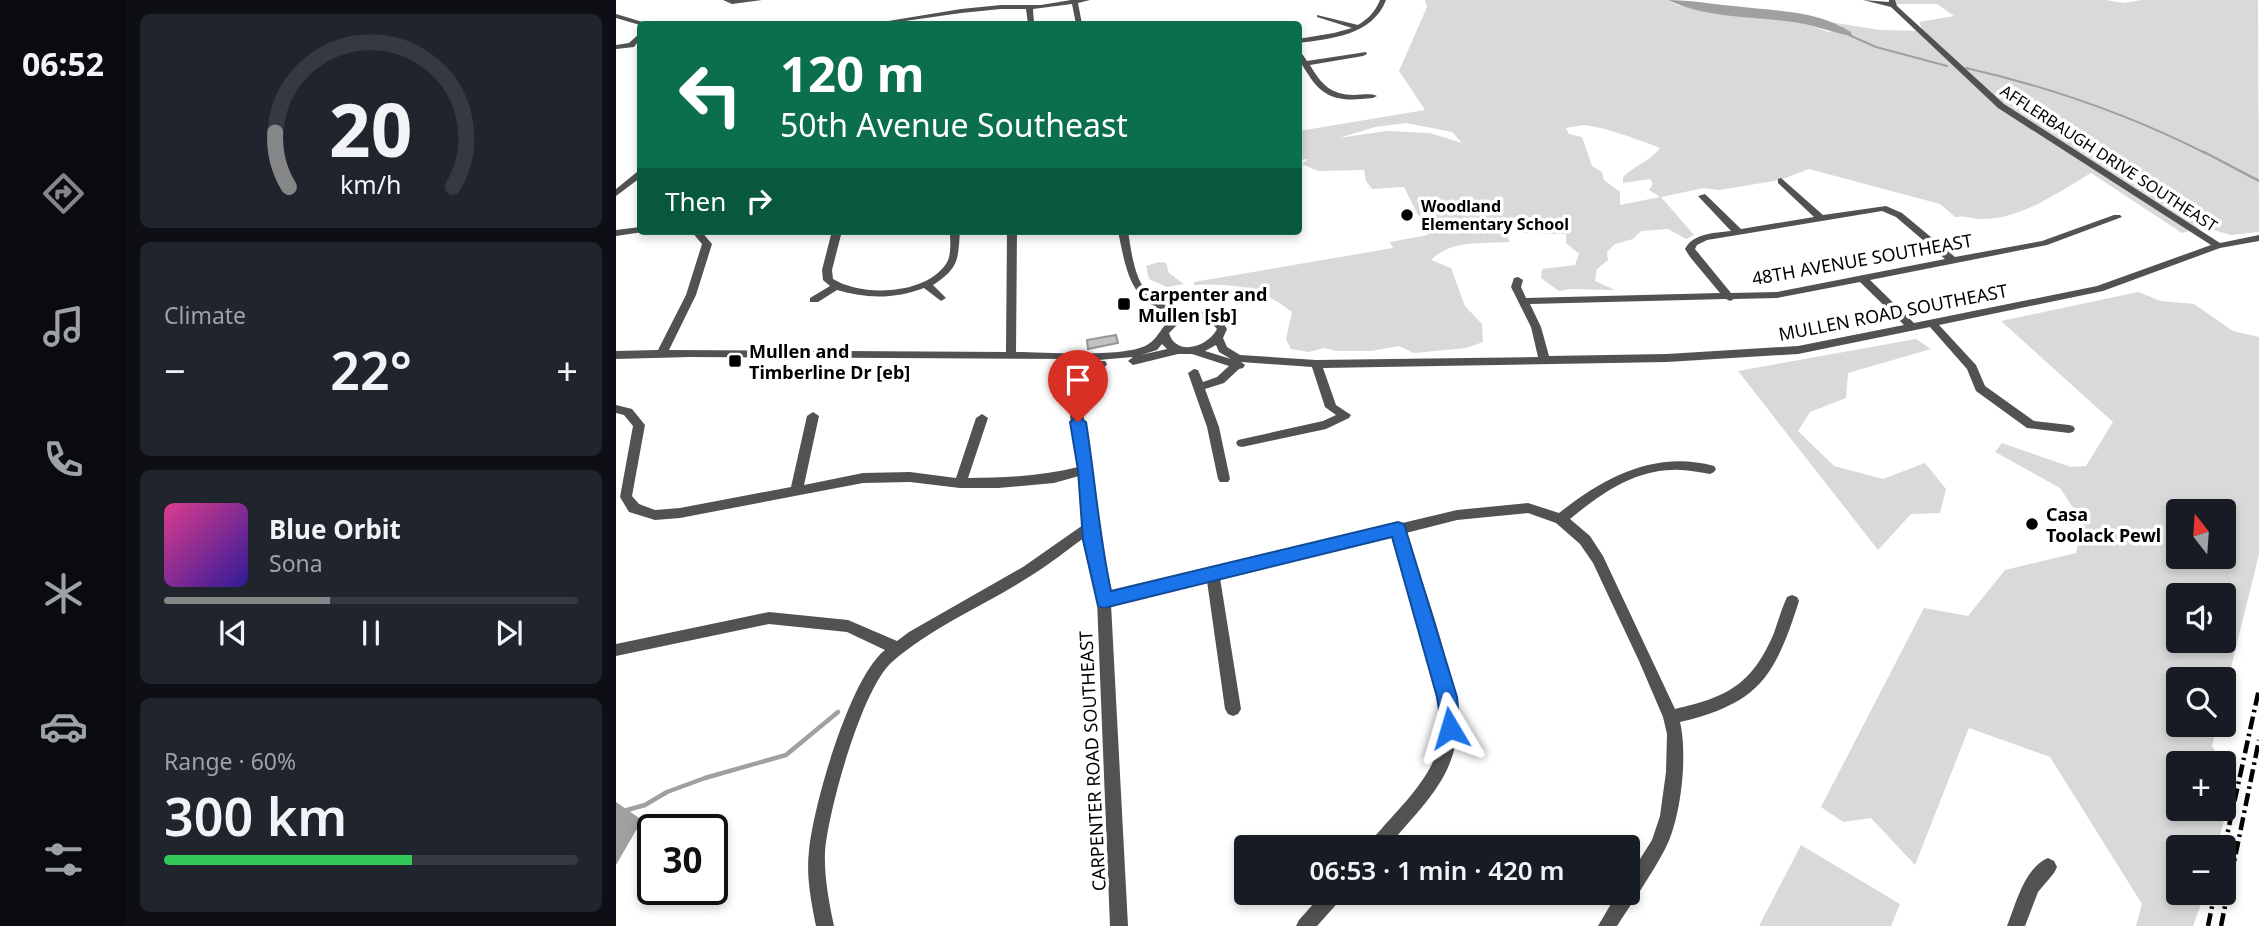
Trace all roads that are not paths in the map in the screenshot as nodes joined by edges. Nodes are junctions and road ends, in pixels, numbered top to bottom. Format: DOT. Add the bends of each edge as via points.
graph roads {
  1 [pos="726,0"];
  2 [pos="759,0"];
  3 [pos="1087,0"];
  4 [pos="1383,0"];
  5 [pos="1866,0"];
  6 [pos="1074,1"];
  7 [pos="1893,3"];
  8 [pos="1032,6"];
  9 [pos="616,16"];
  10 [pos="1319,16"];
  11 [pos="892,21"];
  12 [pos="1031,21"];
  13 [pos="1078,21"];
  14 [pos="637,22"];
  15 [pos="1357,27"];
  16 [pos="637,38"];
  17 [pos="1302,40"];
  18 [pos="616,47"];
  19 [pos="1363,54"];
  20 [pos="1302,56"];
  21 [pos="1306,62"];
  22 [pos="1373,96"];
  23 [pos="637,176"];
  24 [pos="1781,181"];
  25 [pos="616,194"];
  26 [pos="1702,196"];
  27 [pos="2118,217"];
  28 [pos="1820,218"];
  29 [pos="637,230"];
  30 [pos="1738,232"];
  31 [pos="616,233"];
  32 [pos="699,235"];
  33 [pos="835,235"];
  34 [pos="955,235"];
  35 [pos="1012,235"];
  36 [pos="1124,235"];
  37 [pos="2259,238"];
  38 [pos="2218,246"];
  39 [pos="1953,261"];
  40 [pos="1862,278"];
  41 [pos="1518,280"];
  42 [pos="927,285"];
  43 [pos="835,287"];
  44 [pos="942,298"];
  45 [pos="1730,298"];
  46 [pos="814,300"];
  47 [pos="1523,301"];
  48 [pos="1155,303"];
  49 [pos="1192,315"];
  50 [pos="1933,324"];
  51 [pos="1913,328"];
  52 [pos="1167,329"];
  53 [pos="1218,339"];
  54 [pos="1180,350"];
  55 [pos="1193,351"];
  56 [pos="662,353"];
  57 [pos="1011,354"];
  58 [pos="616,355"];
  59 [pos="972,356"];
  60 [pos="1115,356"];
  61 [pos="1545,361"];
  62 [pos="1080,363"];
  63 [pos="1101,364"];
  64 [pos="1315,364"];
  65 [pos="1236,365"];
  66 [pos="1194,373"];
  67 [pos="1074,387"];
  68 [pos="1199,387"];
  69 [pos="616,408"];
  70 [pos="1345,415"];
  71 [pos="813,416"];
  72 [pos="982,418"];
  73 [pos="2068,429"];
  74 [pos="1242,443"];
  75 [pos="1710,469"];
  76 [pos="1086,470"];
  77 [pos="1224,479"];
  78 [pos="960,483"];
  79 [pos="796,491"];
  80 [pos="1562,519"];
  81 [pos="1090,527"];
  82 [pos="1398,529"];
  83 [pos="1213,576"];
  84 [pos="1104,600"];
  85 [pos="1792,601"];
  86 [pos="898,649"];
  87 [pos="616,650"];
  88 [pos="1233,709"];
  89 [pos="1671,717"];
  90 [pos="1386,835"];
  91 [pos="2048,867"];
  92 [pos="1324,905"];
  93 [pos="825,926"];
  94 [pos="1119,926"];
  95 [pos="1305,926"];
  96 [pos="1607,926"];
  97 [pos="2016,926"];
  1 -- 2 [label="street"];
  3 -- 6 [label="street"];
  4 -- 15 [label="street" via="1376,14"];
  5 -- 7 [label="street"];
  6 -- 8 [label="street"];
  6 -- 13 [label="street"];
  7 -- 38 [label="street, AFFLERBAUGH DRIVE SOUTHEAST" via="2001,106"];
  8 -- 11 [label="street" via="961,10"];
  8 -- 12 [label="street"];
  9 -- 14 [label="street"];
  10 -- 15 [label="street"];
  15 -- 17 [label="street"];
  16 -- 18 [label="street" via="631,45"];
  19 -- 21 [label="street"];
  20 -- 21 [label="street"];
  21 -- 22 [label="street" via="1319,87 1330,94"];
  23 -- 25 [label="street"];
  24 -- 28 [label="street"];
  26 -- 30 [label="street"];
  27 -- 39 [label="street, 48TH AVENUE SOUTHEAST" via="2044,243"];
  28 -- 30 [label="street"];
  28 -- 39 [label="street" via="1872,208 1889,210"];
  29 -- 31 [label="street"];
  30 -- 45 [label="street" via="1699,239 1691,247"];
  32 -- 56 [label="street" via="706,244 691,295"];
  33 -- 43 [label="street" via="828,270 828,280"];
  34 -- 42 [label="street" via="953,262"];
  35 -- 57 [label="street"];
  36 -- 48 [label="street" via="1134,283"];
  37 -- 38 [label="street, MULLEN ROAD SOUTHEAST"];
  38 -- 50 [label="street, MULLEN ROAD SOUTHEAST" via="2099,289"];
  39 -- 40 [label="street, 48TH AVENUE SOUTHEAST"];
  40 -- 45 [label="street, 48TH AVENUE SOUTHEAST" via="1777,295"];
  40 -- 51 [label="street"];
  41 -- 47 [label="street" via="1516,287"];
  42 -- 43 [label="street" via="875,293"];
  42 -- 44 [label="street"];
  43 -- 46 [label="street"];
  45 -- 47 [label="street, 48TH AVENUE SOUTHEAST"];
  47 -- 61 [label="street"];
  48 -- 49 [label="street"];
  48 -- 52 [label="street"];
  49 -- 52 [label="street"];
  49 -- 53 [label="street" via="1211,316 1220,323"];
  50 -- 51 [label="street, MULLEN ROAD SOUTHEAST"];
  50 -- 73 [label="street" via="1990,395 2031,425"];
  51 -- 61 [label="street, MULLEN ROAD SOUTHEAST" via="1798,350"];
  52 -- 54 [label="street" via="1166,342"];
  52 -- 60 [label="street" via="1153,347"];
  53 -- 55 [label="street"];
  53 -- 64 [label="street, MULLEN ROAD SOUTHEAST" via="1223,349 1238,358"];
  54 -- 55 [label="street"];
  54 -- 63 [label="street"];
  55 -- 65 [label="street, MULLEN ROAD SOUTHEAST"];
  56 -- 58 [label="street"];
  56 -- 59 [label="street"];
  57 -- 59 [label="street"];
  57 -- 60 [label="street"];
  59 -- 62 [label="street"];
  60 -- 62 [label="street"];
  61 -- 64 [label="street, MULLEN ROAD SOUTHEAST"];
  62 -- 63 [label="street"];
  62 -- 67 [label="street, CARPENTER ROAD SOUTHEAST"];
  63 -- 67 [label="street"];
  64 -- 65 [label="street, MULLEN ROAD SOUTHEAST"];
  64 -- 70 [label="street" via="1331,407"];
  65 -- 68 [label="street" via="1219,382"];
  66 -- 68 [label="street"];
  67 -- 76 [label="street, CARPENTER ROAD SOUTHEAST"];
  68 -- 77 [label="street"];
  69 -- 79 [label="street" via="628,412 639,425 626,497 634,508 655,515 680,513"];
  70 -- 74 [label="street" via="1326,425"];
  71 -- 79 [label="street"];
  72 -- 78 [label="street"];
  75 -- 80 [label="street" via="1672,465 1642,469 1603,488"];
  76 -- 78 [label="street" via="1031,481"];
  76 -- 81 [label="street, CARPENTER ROAD SOUTHEAST"];
  78 -- 79 [label="street" via="889,476"];
  80 -- 82 [label="street" via="1513,507"];
  80 -- 89 [label="street" via="1598,560"];
  81 -- 84 [label="street, CARPENTER ROAD SOUTHEAST"];
  81 -- 86 [label="street" via="1028,571"];
  82 -- 83 [label="street"];
  82 -- 90 [label="street" via="1447,697 1450,728 1446,751 1434,775"];
  83 -- 84 [label="street"];
  83 -- 88 [label="street"];
  84 -- 94 [label="street, CARPENTER ROAD SOUTHEAST"];
  85 -- 89 [label="street" via="1776,648 1744,689 1721,704"];
  86 -- 87 [label="street" via="848,626 769,618"];
  86 -- 93 [label="street" via="883,661 865,691 822,814 816,881"];
  89 -- 96 [label="street" via="1674,772 1668,816 1659,844"];
  91 -- 97 [label="street" via="2032,886"];
  92 -- 95 [label="street"];
}
